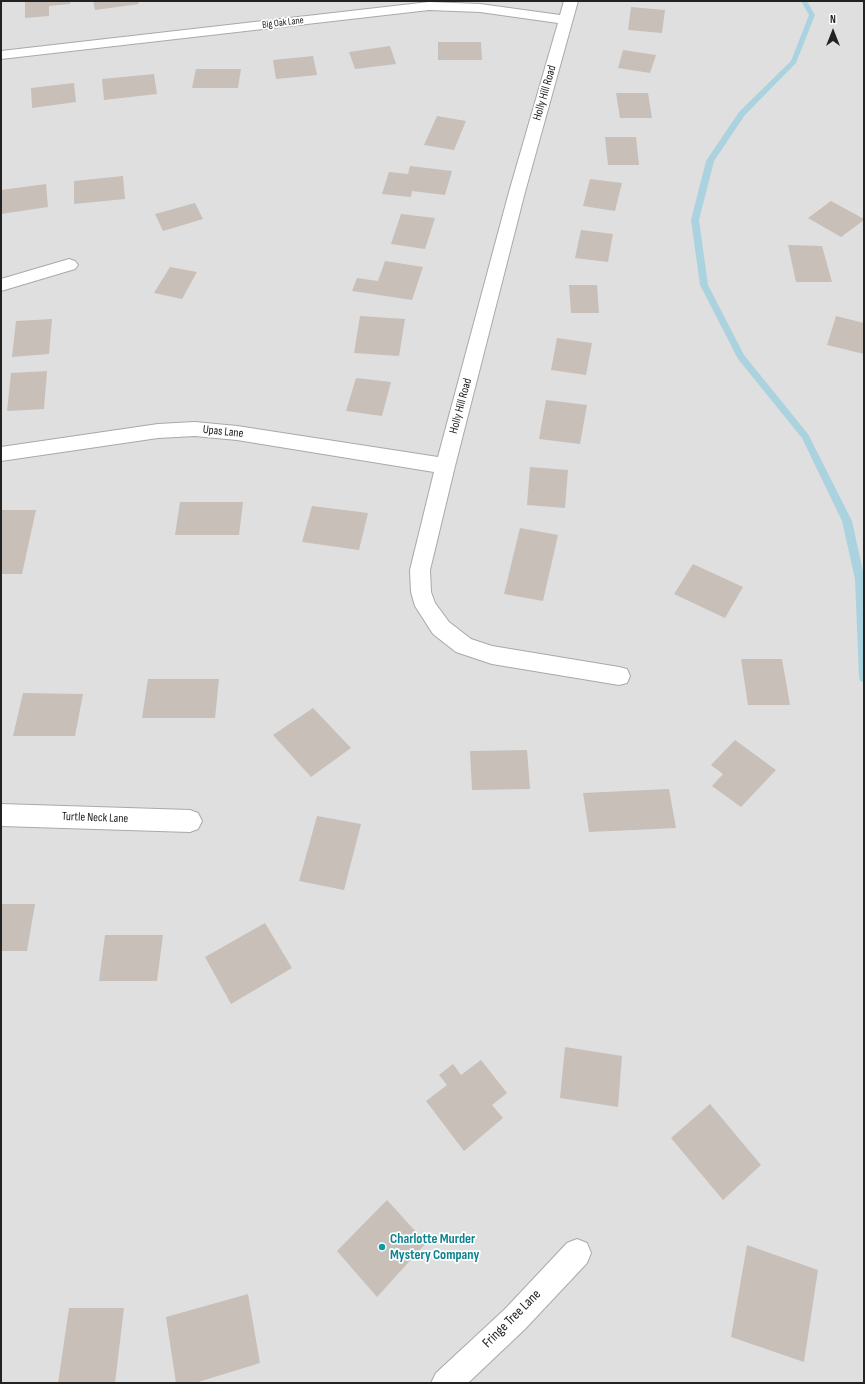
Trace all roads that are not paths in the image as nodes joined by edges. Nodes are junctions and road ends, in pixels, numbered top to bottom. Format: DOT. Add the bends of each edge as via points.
graph roads {
  1 [pos="571,1"];
  2 [pos="566,20"];
  3 [pos="1,55"];
  4 [pos="69,265"];
  5 [pos="1,285"];
  6 [pos="1,454"];
  7 [pos="445,466"];
  8 [pos="618,676"];
  9 [pos="1,815"];
  10 [pos="190,821"];
  11 [pos="576,1253"];
  12 [pos="446,1383"];
  1 -- 2 [label="street, Holly Hill Road"];
  2 -- 3 [label="street, Big Oak Lane" via="457,5 429,6"];
  2 -- 7 [label="street, Holly Hill Road" via="517,192"];
  4 -- 5 [label="street"];
  6 -- 7 [label="street, Upas Lane" via="158,431 195,429 237,433"];
  7 -- 8 [label="street, Holly Hill Road" via="420,570 421,592 426,606 441,628 464,646 492,655"];
  9 -- 10 [label="street, Turtle Neck Lane"];
  11 -- 12 [label="street, Fringe Tree Lane" via="515,1318"];
}
